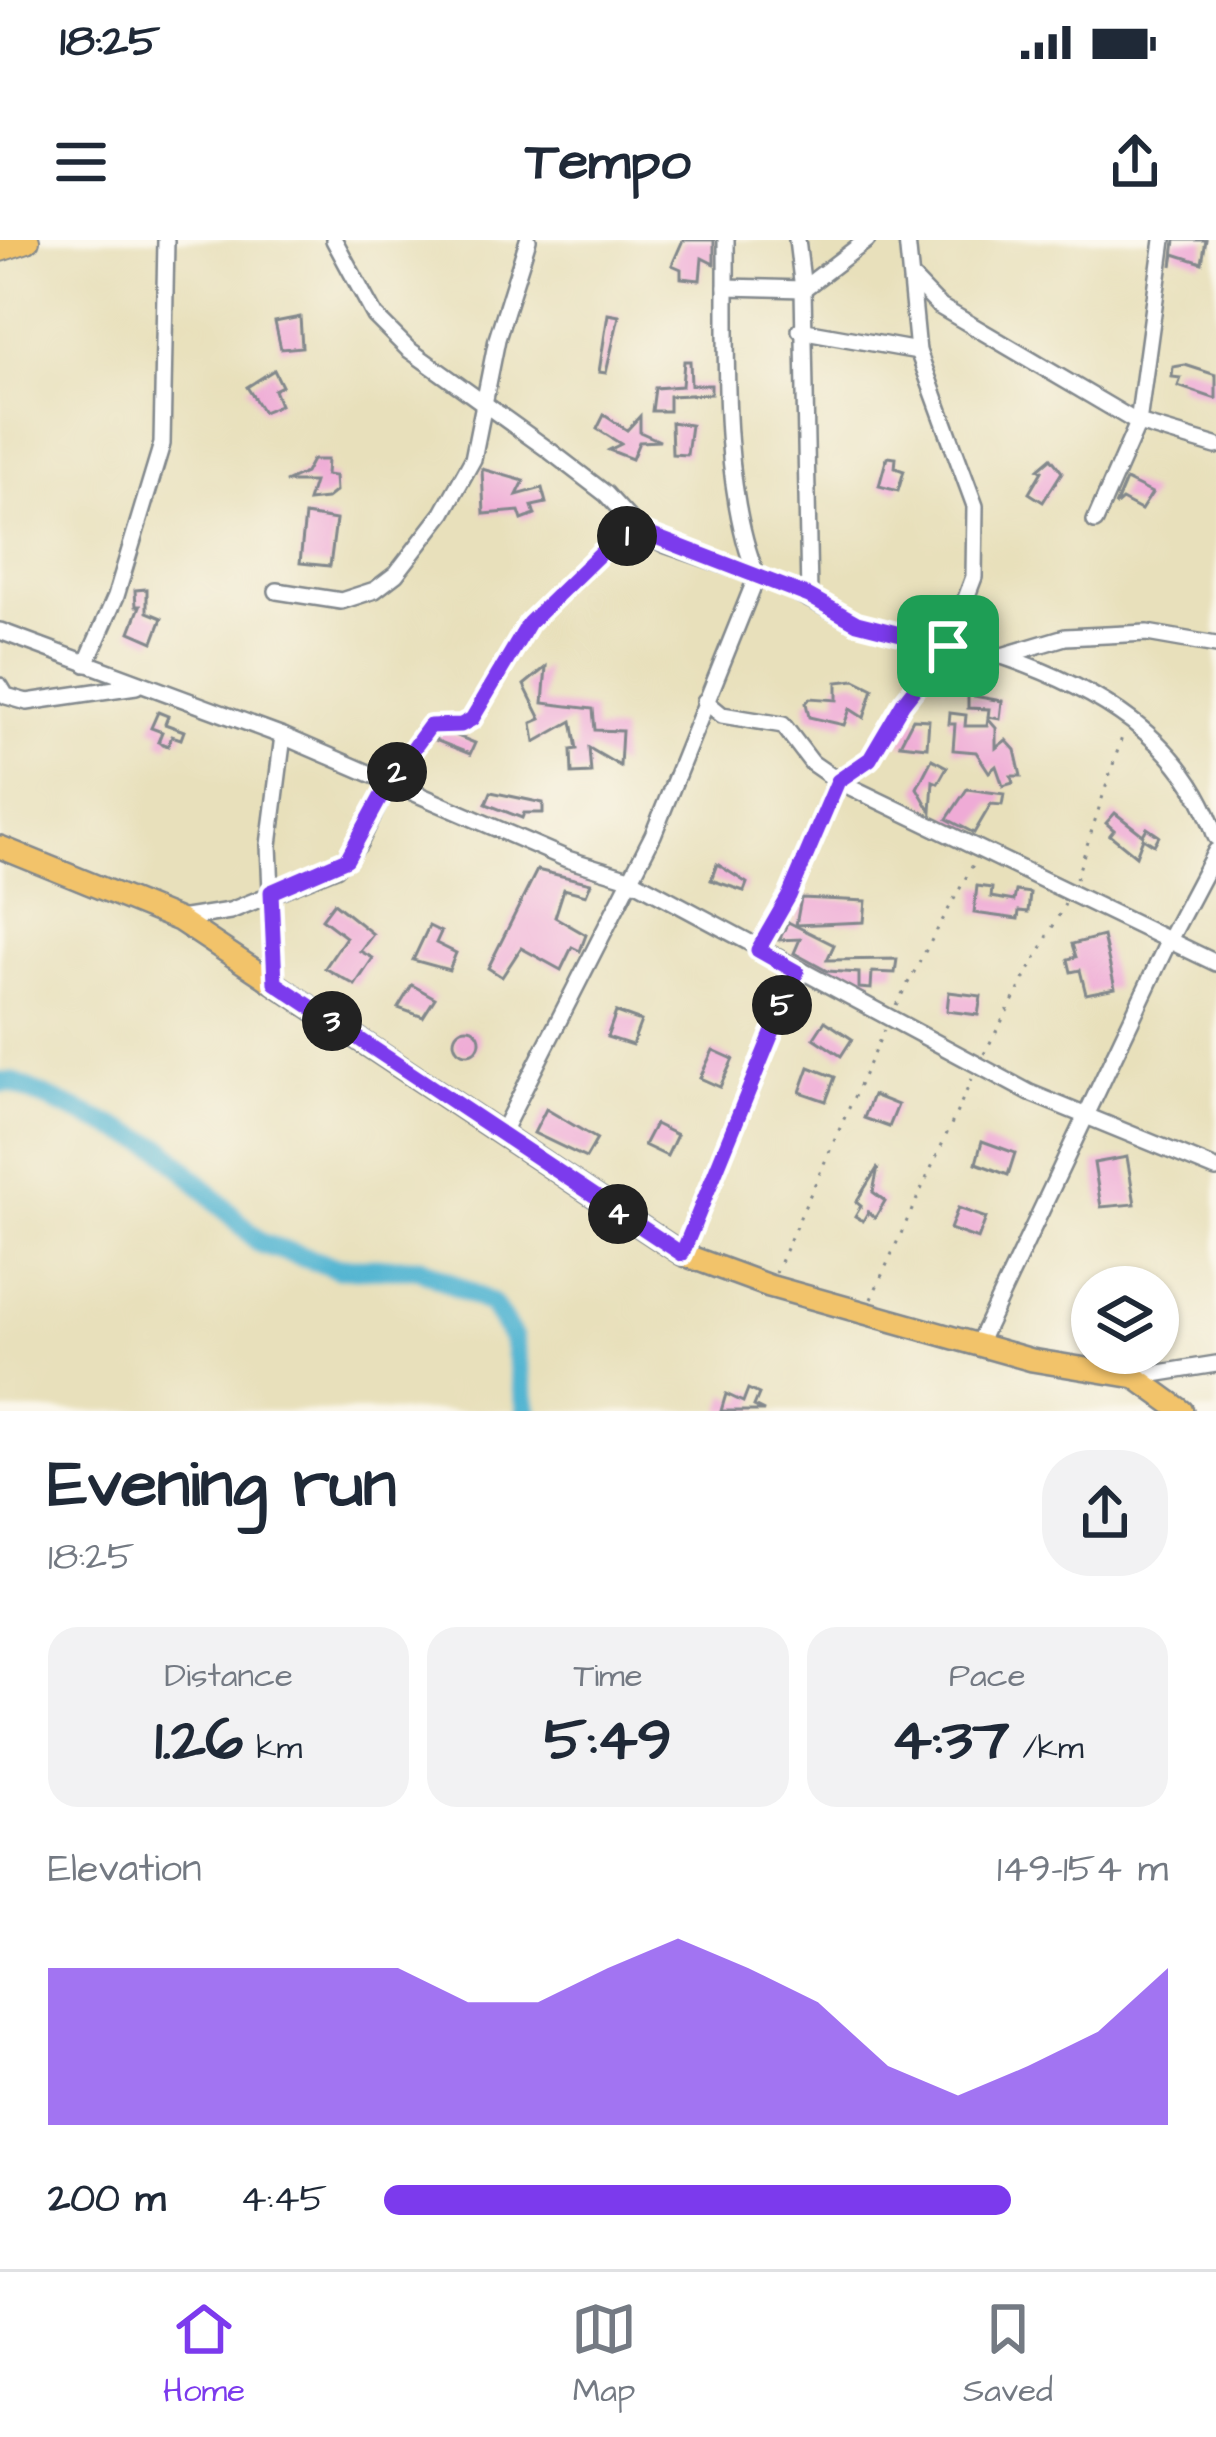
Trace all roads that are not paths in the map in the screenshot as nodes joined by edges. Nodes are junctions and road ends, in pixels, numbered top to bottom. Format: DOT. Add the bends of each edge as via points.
graph roads {
  1 [pos="166,240"];
  2 [pos="334,240"];
  3 [pos="528,240"];
  4 [pos="726,240"];
  5 [pos="796,240"];
  6 [pos="867,240"];
  7 [pos="907,240"];
  8 [pos="1163,240"];
  9 [pos="14,244"];
  10 [pos="0,269"];
  11 [pos="912,278"];
  12 [pos="726,286"];
  13 [pos="803,289"];
  14 [pos="800,330"];
  15 [pos="918,352"];
  16 [pos="483,403"];
  17 [pos="1138,423"];
  18 [pos="1216,446"];
  19 [pos="1095,521"];
  20 [pos="757,576"];
  21 [pos="277,591"];
  22 [pos="809,596"];
  23 [pos="0,631"];
  24 [pos="1216,645"];
  25 [pos="948,646"];
  26 [pos="1002,656"];
  27 [pos="86,664"];
  28 [pos="139,685"];
  29 [pos="0,686"];
  30 [pos="705,700"];
  31 [pos="283,736"];
  32 [pos="838,781"];
  33 [pos="388,784"];
  34 [pos="1216,837"];
  35 [pos="0,848"];
  36 [pos="1216,851"];
  37 [pos="629,878"];
  38 [pos="271,892"];
  39 [pos="178,920"];
  40 [pos="1168,942"];
  41 [pos="758,950"];
  42 [pos="1216,963"];
  43 [pos="797,972"];
  44 [pos="275,983"];
  45 [pos="1086,1116"];
  46 [pos="500,1136"];
  47 [pos="1216,1169"];
  48 [pos="682,1254"];
  49 [pos="978,1345"];
  50 [pos="1216,1364"];
  51 [pos="1135,1377"];
  52 [pos="1183,1411"];
  1 -- 27 [label="street" via="162,443 116,596"];
  2 -- 16 [label="street" via="375,316"];
  3 -- 16 [label="street"];
  4 -- 12 [label="street"];
  5 -- 13 [label="street"];
  6 -- 13 [label="street"];
  7 -- 11 [label="street"];
  8 -- 17 [label="street"];
  9 -- 10 [label="street"];
  11 -- 15 [label="street"];
  11 -- 17 [label="street" via="939,306"];
  12 -- 13 [label="street"];
  12 -- 20 [label="street" via="725,391 741,539"];
  13 -- 14 [label="street"];
  14 -- 15 [label="street"];
  14 -- 22 [label="street"];
  15 -- 25 [label="street" via="975,506 974,577"];
  16 -- 20 [label="street" via="606,494 640,531"];
  16 -- 21 [label="street" via="465,479 396,574 341,601"];
  17 -- 18 [label="street"];
  17 -- 19 [label="street"];
  20 -- 22 [label="street"];
  20 -- 30 [label="street"];
  22 -- 25 [label="street" via="857,623"];
  23 -- 27 [label="street"];
  24 -- 26 [label="street" via="1147,633 1065,637"];
  25 -- 26 [label="street"];
  25 -- 32 [label="street" via="870,759"];
  26 -- 34 [label="street" via="1068,679 1128,718 1174,758"];
  27 -- 28 [label="street"];
  28 -- 29 [label="street" via="27,702"];
  28 -- 31 [label="street"];
  30 -- 32 [label="street" via="722,715 783,725"];
  30 -- 37 [label="street"];
  31 -- 33 [label="street"];
  31 -- 38 [label="street" via="268,845"];
  32 -- 40 [label="street"];
  32 -- 41 [label="street"];
  33 -- 37 [label="street"];
  33 -- 38 [label="street" via="347,859"];
  35 -- 39 [label="main road"];
  36 -- 40 [label="street"];
  37 -- 41 [label="street"];
  37 -- 46 [label="street"];
  38 -- 39 [label="street" via="230,911"];
  38 -- 44 [label="street"];
  39 -- 44 [label="main road"];
  40 -- 42 [label="street"];
  40 -- 45 [label="street"];
  41 -- 43 [label="street"];
  43 -- 45 [label="street"];
  43 -- 48 [label="street"];
  44 -- 46 [label="main road"];
  45 -- 47 [label="street"];
  45 -- 49 [label="street"];
  46 -- 48 [label="main road"];
  48 -- 49 [label="main road"];
  49 -- 51 [label="main road"];
  50 -- 51 [label="street"];
  51 -- 52 [label="main road"];
}
